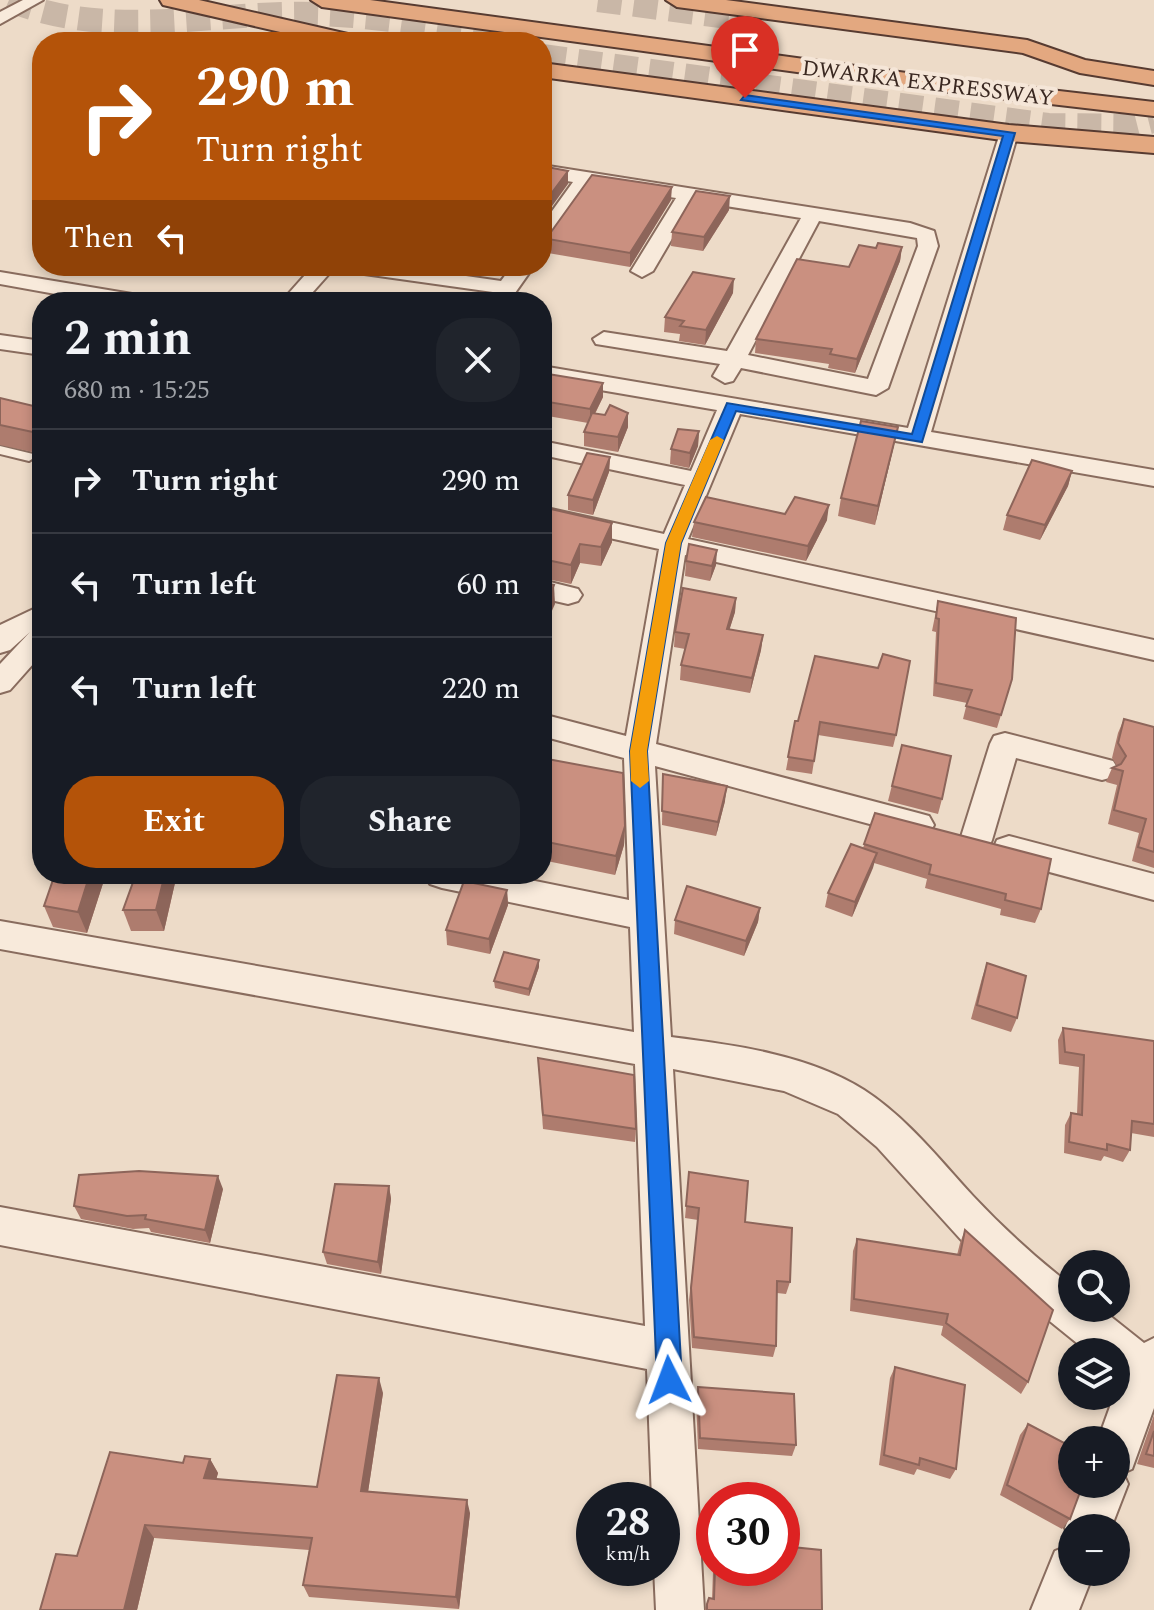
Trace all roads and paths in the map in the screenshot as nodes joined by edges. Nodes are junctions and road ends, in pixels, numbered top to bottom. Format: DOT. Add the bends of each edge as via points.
graph roads {
  1 [pos="35,0"];
  2 [pos="171,0"];
  3 [pos="322,0"];
  4 [pos="433,0"];
  5 [pos="677,0"];
  6 [pos="0,19"];
  7 [pos="758,21"];
  8 [pos="269,23"];
  9 [pos="309,32"];
  10 [pos="360,32"];
  11 [pos="1154,52"];
  12 [pos="1066,62"];
  13 [pos="552,71"];
  14 [pos="791,77"];
  15 [pos="1154,78"];
  16 [pos="1154,95"];
  17 [pos="1154,109"];
  18 [pos="1154,128"];
  19 [pos="1009,133"];
  20 [pos="1154,145"];
  21 [pos="552,173"];
  22 [pos="586,178"];
  23 [pos="688,194"];
  24 [pos="813,214"];
  25 [pos="552,226"];
  26 [pos="642,271"];
  27 [pos="316,276"];
  28 [pos="343,276"];
  29 [pos="436,276"];
  30 [pos="516,276"];
  31 [pos="0,278"];
  32 [pos="80,292"];
  33 [pos="301,292"];
  34 [pos="330,292"];
  35 [pos="604,339"];
  36 [pos="0,342"];
  37 [pos="32,347"];
  38 [pos="733,359"];
  39 [pos="552,375"];
  40 [pos="722,404"];
  41 [pos="917,439"];
  42 [pos="0,450"];
  43 [pos="552,450"];
  44 [pos="29,457"];
  45 [pos="1154,478"];
  46 [pos="700,480"];
  47 [pos="552,517"];
  48 [pos="673,543"];
  49 [pos="32,619"];
  50 [pos="0,643"];
  51 [pos="32,647"];
  52 [pos="1154,650"];
  53 [pos="0,683"];
  54 [pos="552,728"];
  55 [pos="639,751"];
  56 [pos="1102,769"];
  57 [pos="976,840"];
  58 [pos="486,884"];
  59 [pos="1154,887"];
  60 [pos="647,917"];
  61 [pos="0,935"];
  62 [pos="653,1051"];
  63 [pos="0,1226"];
  64 [pos="668,1352"];
  65 [pos="1151,1370"];
  66 [pos="1127,1426"];
  67 [pos="1065,1586"];
  68 [pos="680,1610"];
  69 [pos="1055,1610"];
  1 -- 6 [label="street"];
  2 -- 8 [label="highway"];
  3 -- 17 [label="highway, DWARKA EXPRESSWAY"];
  4 -- 16 [label="highway, DWARKA EXPRESSWAY"];
  5 -- 12 [label="highway" via="1027,47"];
  7 -- 12 [label="highway"];
  8 -- 9 [label="highway"];
  8 -- 10 [label="highway"];
  11 -- 12 [label="highway" via="1123,63"];
  12 -- 15 [label="highway"];
  13 -- 19 [label="highway"];
  14 -- 18 [label="highway" via="1057,110"];
  19 -- 20 [label="highway"];
  19 -- 41 [label="street"];
  21 -- 22 [label="street"];
  22 -- 23 [label="street"];
  22 -- 25 [label="street"];
  23 -- 24 [label="street"];
  23 -- 26 [label="street"];
  24 -- 38 [label="street"];
  24 -- 38 [label="street" via="927,235 928,246 876,388"];
  27 -- 33 [label="street"];
  28 -- 34 [label="street"];
  29 -- 30 [label="street" via="507,288"];
  31 -- 32 [label="street"];
  35 -- 38 [label="street"];
  36 -- 37 [label="street"];
  38 -- 40 [label="street"];
  39 -- 40 [label="street"];
  40 -- 41 [label="street"];
  40 -- 46 [label="street"];
  41 -- 45 [label="street"];
  42 -- 44 [label="lane"];
  43 -- 46 [label="street"];
  46 -- 48 [label="street"];
  47 -- 48 [label="street"];
  48 -- 52 [label="street"];
  48 -- 55 [label="street"];
  49 -- 50 [label="street"];
  51 -- 53 [label="street"];
  54 -- 55 [label="street"];
  55 -- 57 [label="street"];
  55 -- 60 [label="street"];
  56 -- 57 [label="street" via="1005,744"];
  57 -- 59 [label="street"];
  58 -- 60 [label="street"];
  60 -- 62 [label="street"];
  61 -- 62 [label="street"];
  62 -- 64 [label="street"];
  62 -- 65 [label="street" via="716,1059 823,1087 850,1101 881,1126 1018,1269"];
  63 -- 64 [label="street"];
  64 -- 68 [label="street"];
  65 -- 66 [label="street"];
  67 -- 69 [label="street"];
}
